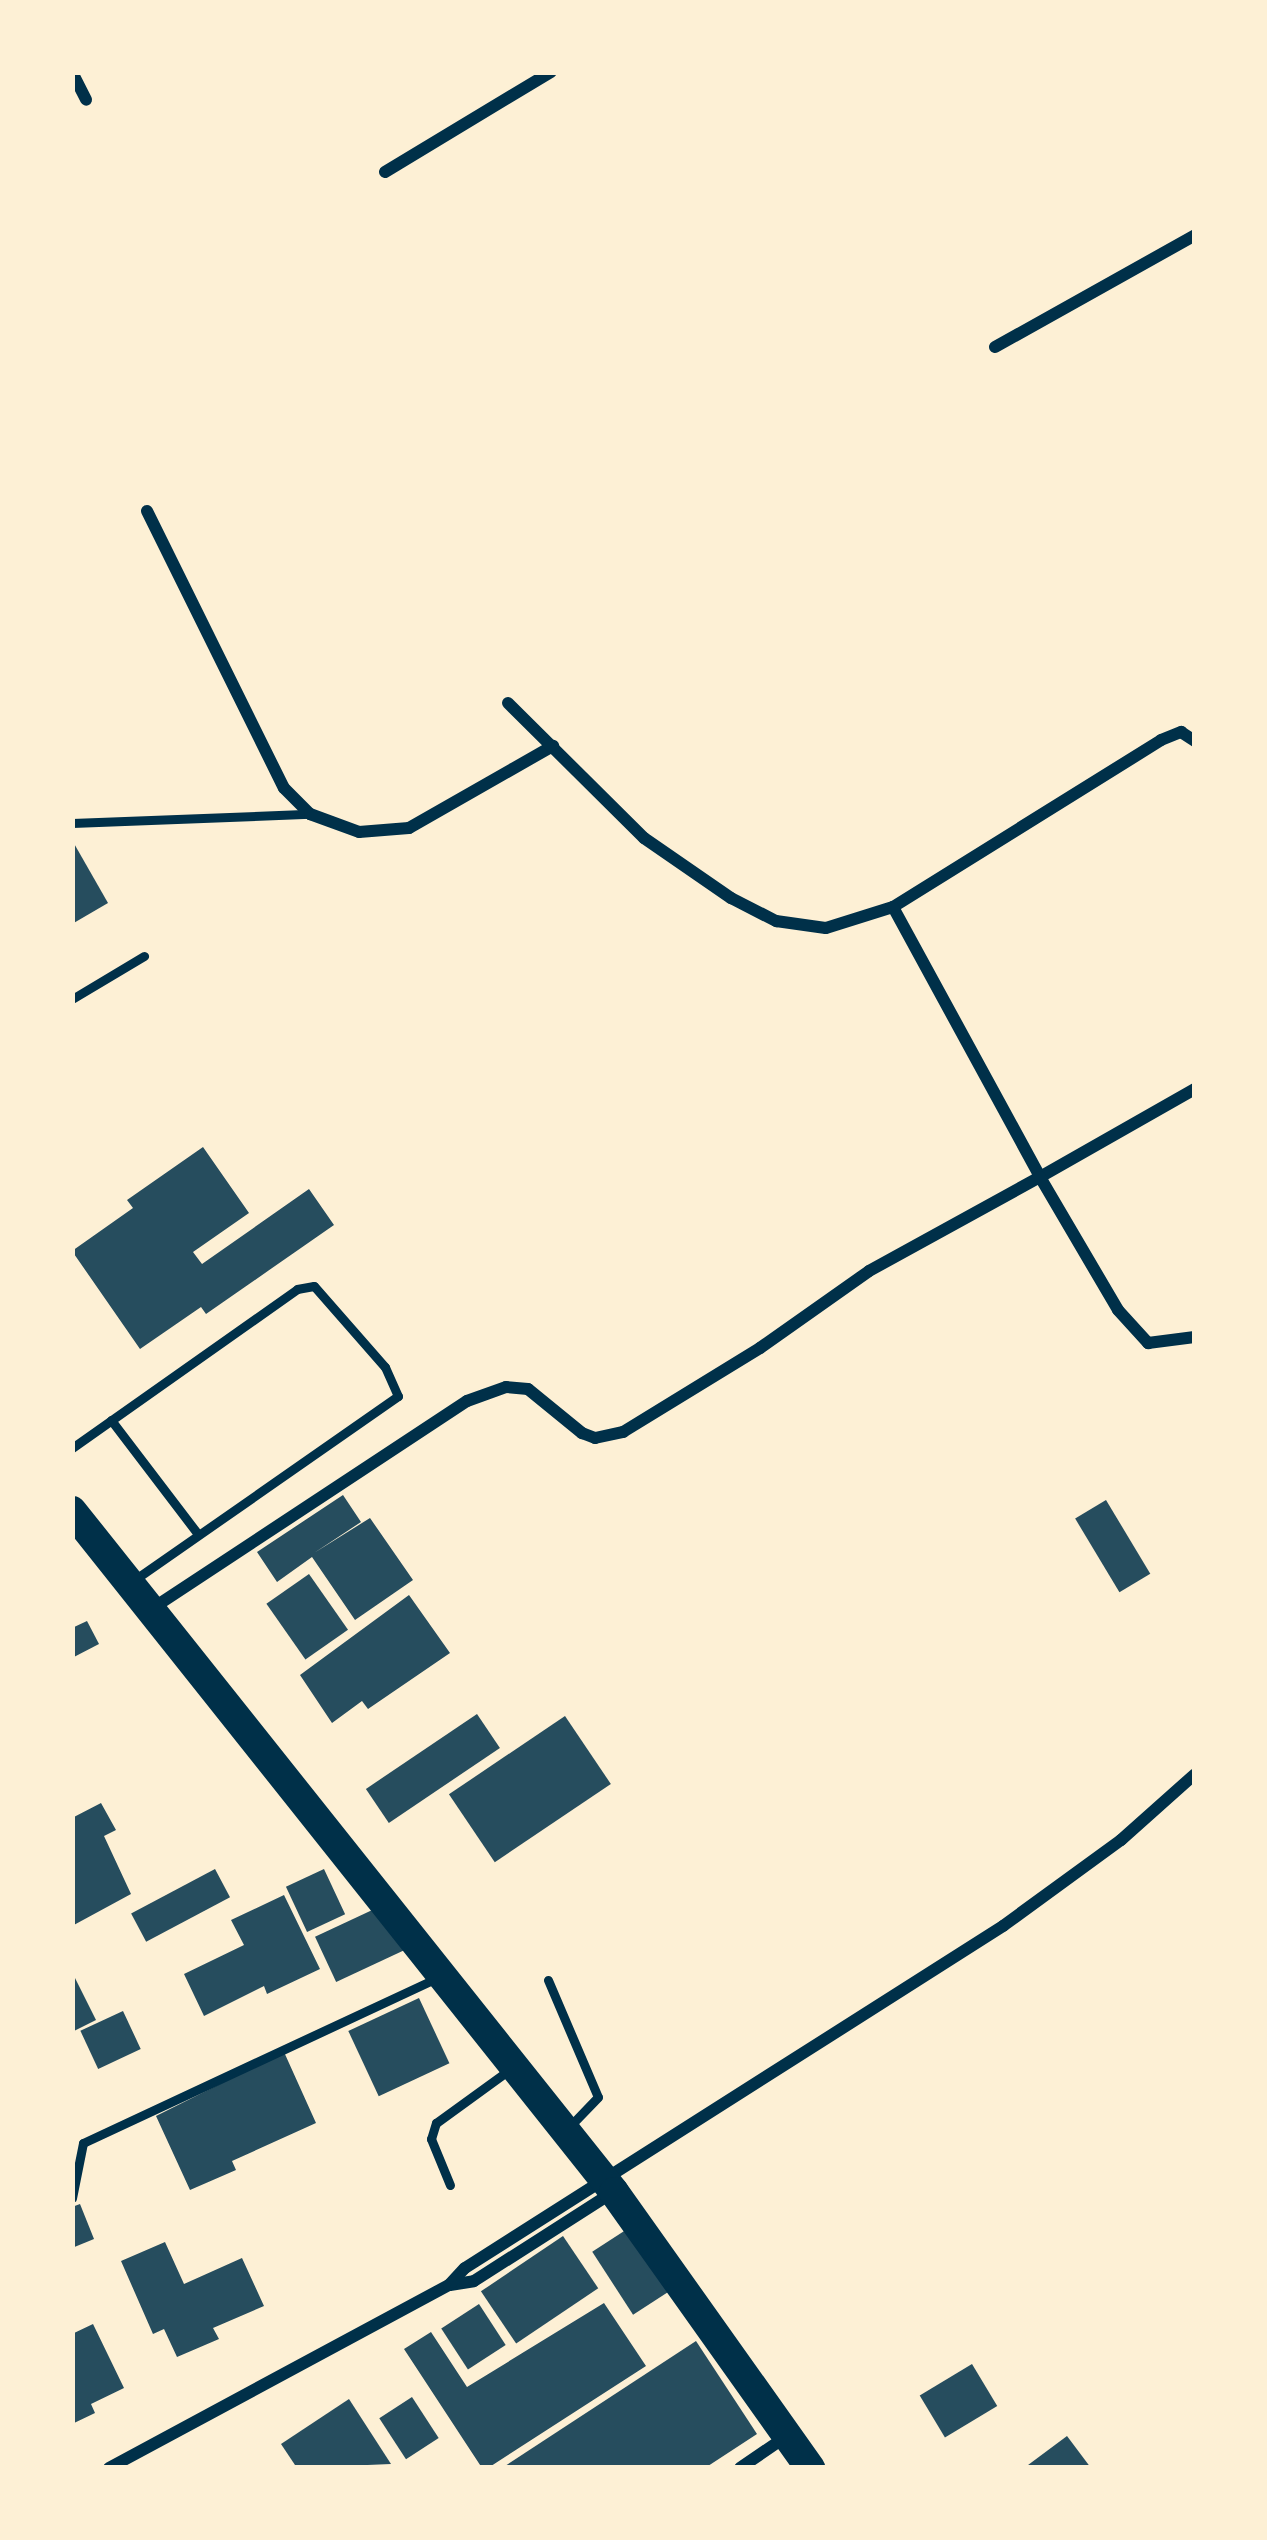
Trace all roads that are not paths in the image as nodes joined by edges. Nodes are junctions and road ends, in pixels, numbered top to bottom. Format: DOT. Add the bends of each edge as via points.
graph roads {
  1 [pos="72,72"];
  2 [pos="551,72"];
  3 [pos="86,100"];
  4 [pos="385,172"];
  5 [pos="1195,235"];
  6 [pos="995,347"];
  7 [pos="147,511"];
  8 [pos="508,703"];
  9 [pos="1195,741"];
  10 [pos="553,746"];
  11 [pos="310,814"];
  12 [pos="72,823"];
  13 [pos="893,907"];
  14 [pos="144,956"];
  15 [pos="72,999"];
  16 [pos="1195,1089"];
  17 [pos="1040,1177"];
  18 [pos="1195,1337"];
  19 [pos="111,1420"];
  20 [pos="72,1448"];
  21 [pos="78,1530"];
  22 [pos="198,1534"];
  23 [pos="130,1582"];
  24 [pos="152,1608"];
  25 [pos="1195,1774"];
  26 [pos="442,1976"];
  27 [pos="548,1979"];
  28 [pos="514,2067"];
  29 [pos="565,2130"];
  30 [pos="450,2185"];
  31 [pos="609,2185"];
  32 [pos="72,2198"];
  33 [pos="790,2434"];
  34 [pos="109,2468"];
  35 [pos="740,2468"];
  36 [pos="810,2468"];
  1 -- 3 [label="street"];
  2 -- 4 [label="street"];
  5 -- 6 [label="street"];
  7 -- 11 [label="street" via="284,788"];
  8 -- 10 [label="street"];
  9 -- 13 [label="street" via="1181,733 1161,740"];
  10 -- 11 [label="street" via="409,828 359,832"];
  10 -- 13 [label="street" via="644,838 776,921 826,928"];
  11 -- 12 [label="lane"];
  13 -- 17 [label="street"];
  14 -- 15 [label="lane"];
  16 -- 17 [label="street"];
  17 -- 18 [label="street" via="1118,1310 1148,1343"];
  17 -- 24 [label="street" via="869,1271 611,1437 582,1433 528,1389 506,1387 467,1401"];
  19 -- 20 [label="lane"];
  19 -- 22 [label="lane"];
  19 -- 22 [label="lane" via="297,1289 314,1286 385,1367 398,1396"];
  21 -- 23 [label="main road"];
  22 -- 23 [label="lane"];
  23 -- 24 [label="main road"];
  24 -- 26 [label="main road"];
  25 -- 31 [label="street" via="1003,1926"];
  26 -- 28 [label="main road"];
  26 -- 32 [label="lane" via="83,2143"];
  27 -- 29 [label="lane" via="598,2097"];
  28 -- 29 [label="main road"];
  28 -- 30 [label="lane" via="436,2123 431,2139"];
  29 -- 31 [label="main road"];
  31 -- 33 [label="main road"];
  31 -- 34 [label="street" via="448,2285"];
  33 -- 35 [label="street"];
  33 -- 36 [label="main road"];
}
